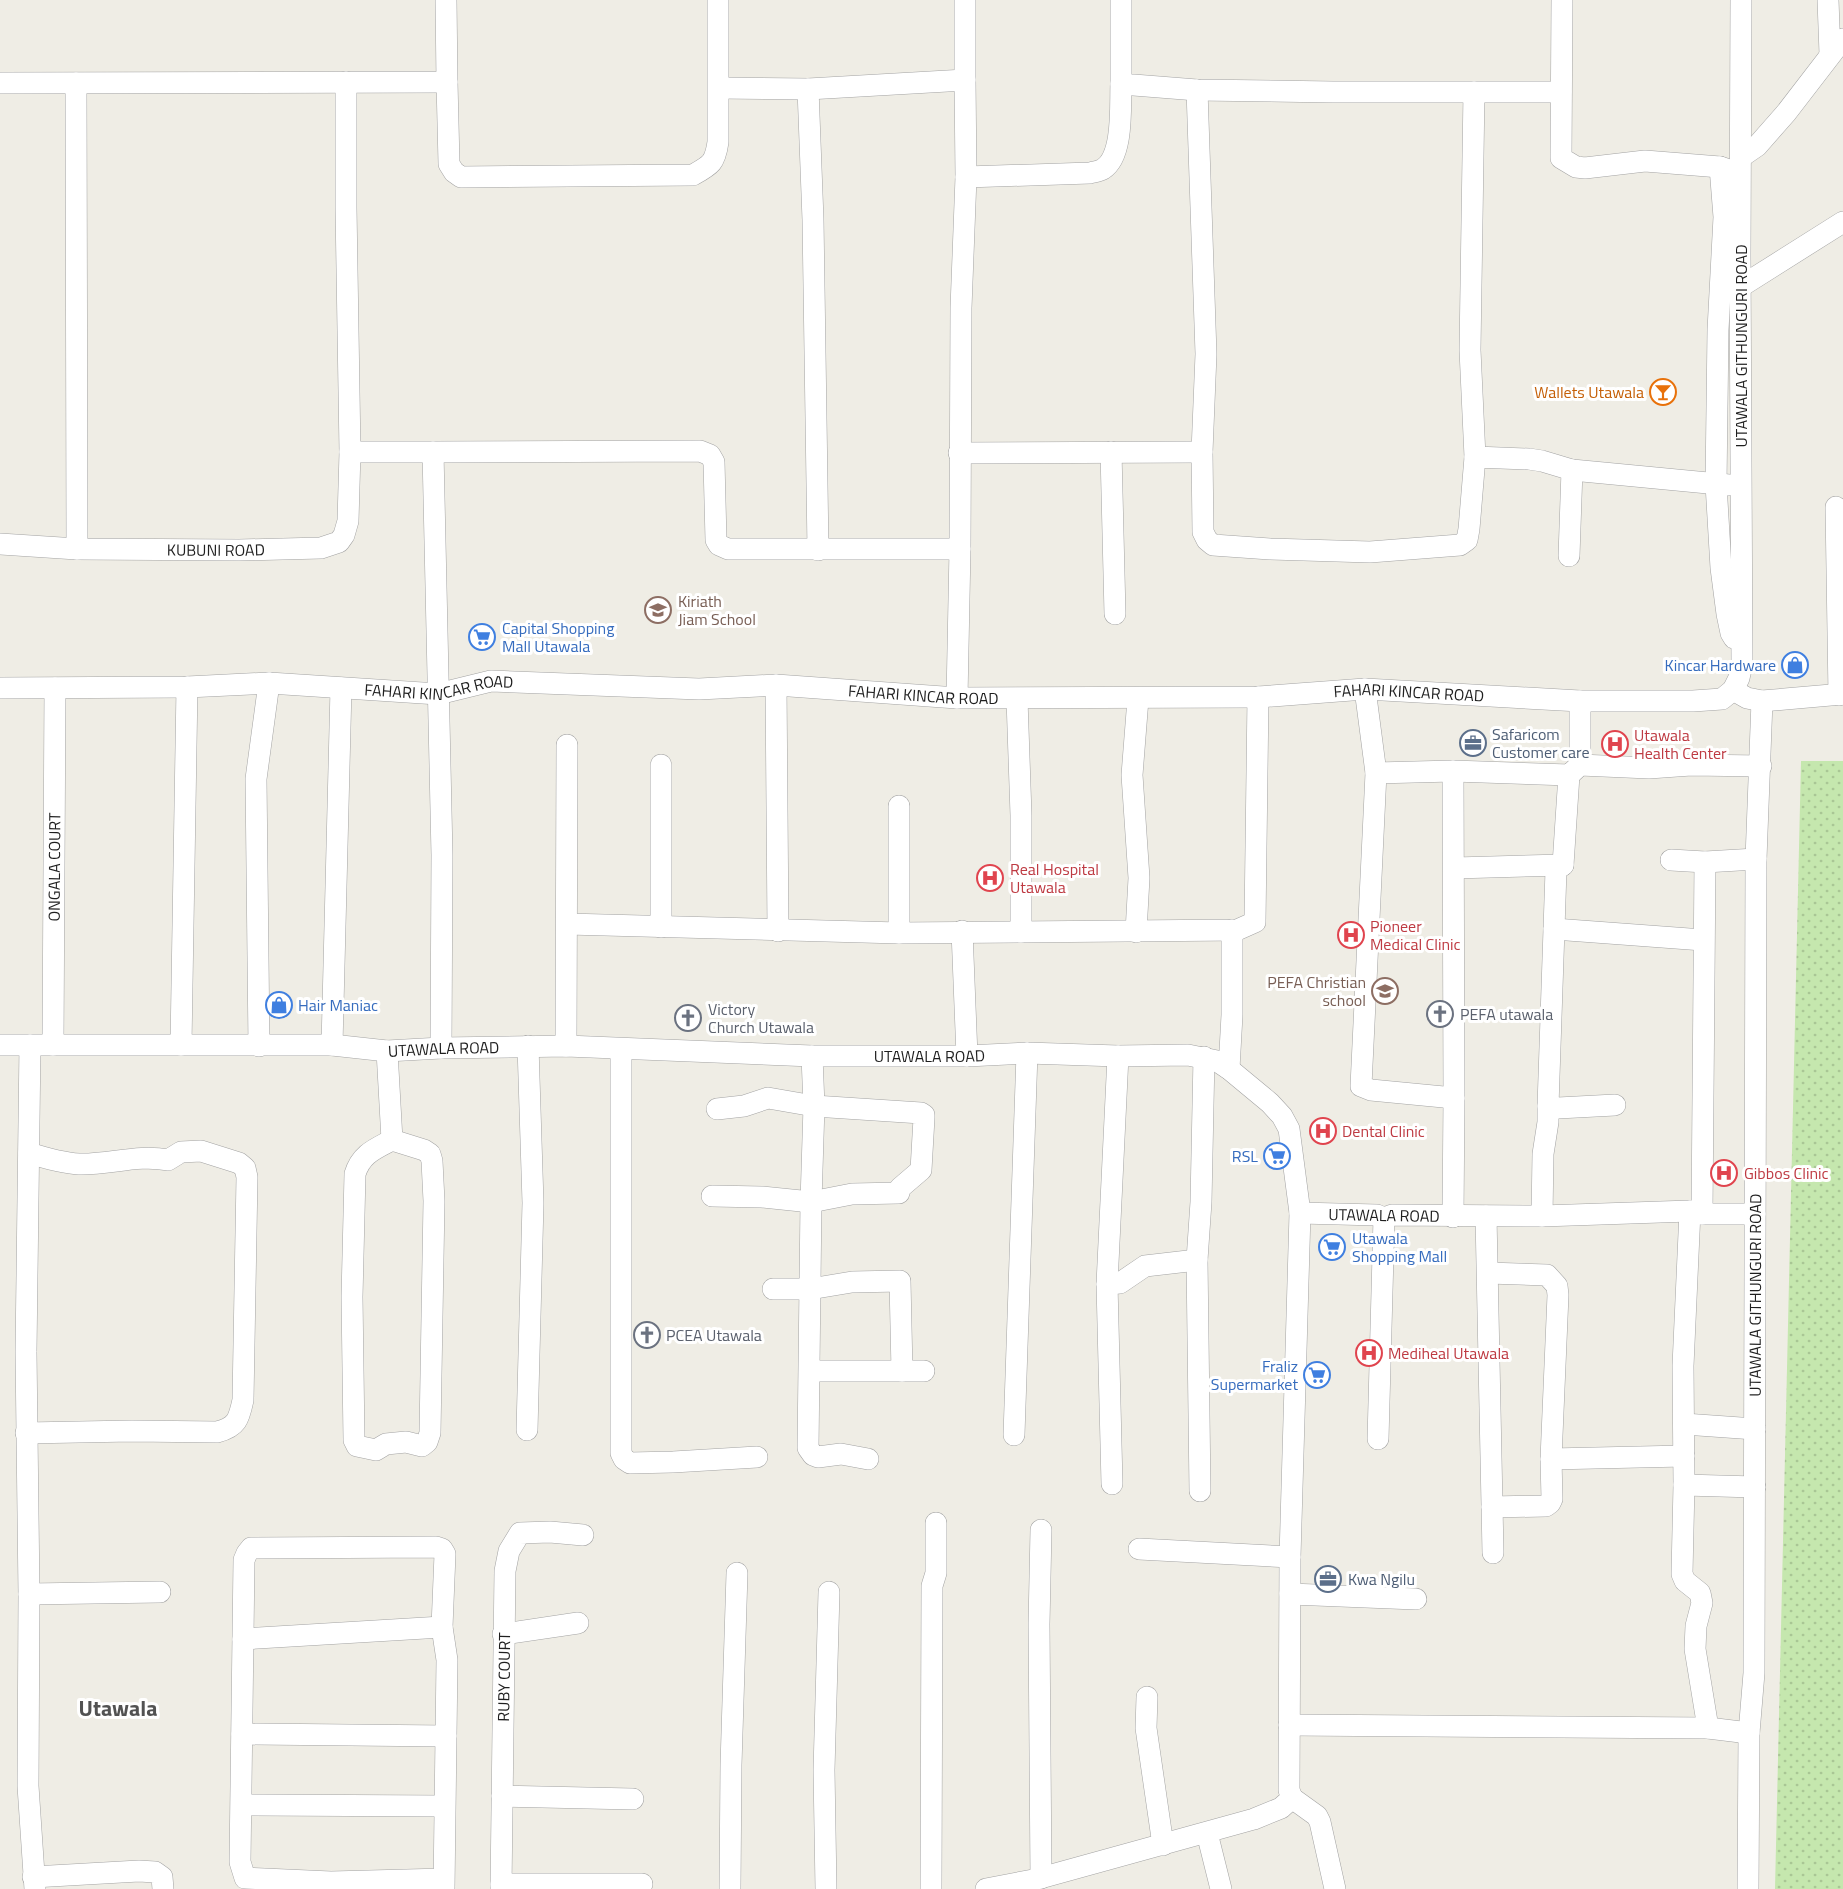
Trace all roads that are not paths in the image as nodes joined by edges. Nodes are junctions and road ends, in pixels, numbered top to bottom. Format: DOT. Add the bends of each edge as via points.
graph roads {
  1 [pos="446,0"];
  2 [pos="718,0"];
  3 [pos="965,0"];
  4 [pos="1121,0"];
  5 [pos="1562,0"];
  6 [pos="1741,0"];
  7 [pos="1828,0"];
  8 [pos="1837,46"];
  9 [pos="965,80"];
  10 [pos="346,82"];
  11 [pos="447,82"];
  12 [pos="0,83"];
  13 [pos="75,83"];
  14 [pos="1121,84"];
  15 [pos="719,88"];
  16 [pos="808,89"];
  17 [pos="1197,90"];
  18 [pos="1474,92"];
  19 [pos="1561,92"];
  20 [pos="1741,166"];
  21 [pos="1720,167"];
  22 [pos="966,177"];
  23 [pos="1732,218"];
  24 [pos="1843,222"];
  25 [pos="1740,287"];
  26 [pos="1718,330"];
  27 [pos="1740,330"];
  28 [pos="350,452"];
  29 [pos="433,452"];
  30 [pos="1111,452"];
  31 [pos="1202,452"];
  32 [pos="959,453"];
  33 [pos="1475,457"];
  34 [pos="1572,470"];
  35 [pos="1716,484"];
  36 [pos="1741,486"];
  37 [pos="1836,507"];
  38 [pos="0,544"];
  39 [pos="77,549"];
  40 [pos="960,549"];
  41 [pos="818,550"];
  42 [pos="1569,556"];
  43 [pos="1731,557"];
  44 [pos="1115,614"];
  45 [pos="1840,618"];
  46 [pos="269,683"];
  47 [pos="776,685"];
  48 [pos="187,687"];
  49 [pos="0,688"];
  50 [pos="56,688"];
  51 [pos="340,688"];
  52 [pos="1365,689"];
  53 [pos="1734,690"];
  54 [pos="438,694"];
  55 [pos="1841,695"];
  56 [pos="1258,697"];
  57 [pos="957,698"];
  58 [pos="1017,699"];
  59 [pos="1137,699"];
  60 [pos="1580,701"];
  61 [pos="1762,701"];
  62 [pos="567,744"];
  63 [pos="661,765"];
  64 [pos="1761,766"];
  65 [pos="1575,770"];
  66 [pos="1453,771"];
  67 [pos="1376,773"];
  68 [pos="899,806"];
  69 [pos="1756,859"];
  70 [pos="1671,860"];
  71 [pos="1705,862"];
  72 [pos="1563,865"];
  73 [pos="1455,868"];
  74 [pos="567,924"];
  75 [pos="661,927"];
  76 [pos="1554,929"];
  77 [pos="1232,930"];
  78 [pos="778,931"];
  79 [pos="962,931"];
  80 [pos="1021,932"];
  81 [pos="1136,932"];
  82 [pos="899,933"];
  83 [pos="1703,940"];
  84 [pos="0,1045"];
  85 [pos="30,1045"];
  86 [pos="53,1045"];
  87 [pos="182,1045"];
  88 [pos="332,1045"];
  89 [pos="259,1046"];
  90 [pos="528,1046"];
  91 [pos="566,1046"];
  92 [pos="441,1048"];
  93 [pos="621,1050"];
  94 [pos="387,1051"];
  95 [pos="1027,1053"];
  96 [pos="812,1056"];
  97 [pos="967,1056"];
  98 [pos="1118,1056"];
  99 [pos="1204,1057"];
  100 [pos="1229,1069"];
  101 [pos="1454,1098"];
  102 [pos="1615,1105"];
  103 [pos="814,1106"];
  104 [pos="1548,1107"];
  105 [pos="717,1109"];
  106 [pos="392,1140"];
  107 [pos="29,1153"];
  108 [pos="712,1196"];
  109 [pos="811,1202"];
  110 [pos="1300,1213"];
  111 [pos="1696,1213"];
  112 [pos="1755,1214"];
  113 [pos="1453,1216"];
  114 [pos="1486,1216"];
  115 [pos="1542,1216"];
  116 [pos="1384,1218"];
  117 [pos="1197,1260"];
  118 [pos="1488,1272"];
  119 [pos="1107,1284"];
  120 [pos="773,1289"];
  121 [pos="810,1289"];
  122 [pos="810,1371"];
  123 [pos="902,1371"];
  124 [pos="924,1371"];
  125 [pos="1684,1424"];
  126 [pos="1755,1429"];
  127 [pos="527,1430"];
  128 [pos="27,1433"];
  129 [pos="1014,1435"];
  130 [pos="1378,1439"];
  131 [pos="1684,1456"];
  132 [pos="757,1457"];
  133 [pos="868,1459"];
  134 [pos="1551,1459"];
  135 [pos="1112,1484"];
  136 [pos="1684,1485"];
  137 [pos="1755,1487"];
  138 [pos="1200,1491"];
  139 [pos="1492,1507"];
  140 [pos="936,1523"];
  141 [pos="1041,1530"];
  142 [pos="583,1535"];
  143 [pos="1139,1549"];
  144 [pos="1493,1553"];
  145 [pos="1290,1557"];
  146 [pos="737,1573"];
  147 [pos="160,1592"];
  148 [pos="829,1592"];
  149 [pos="28,1594"];
  150 [pos="1290,1594"];
  151 [pos="1416,1599"];
  152 [pos="579,1623"];
  153 [pos="442,1627"];
  154 [pos="503,1634"];
  155 [pos="243,1640"];
  156 [pos="1147,1697"];
  157 [pos="1288,1725"];
  158 [pos="1708,1728"];
  159 [pos="1749,1733"];
  160 [pos="242,1734"];
  161 [pos="446,1736"];
  162 [pos="502,1796"];
  163 [pos="1292,1798"];
  164 [pos="633,1799"];
  165 [pos="242,1805"];
  166 [pos="444,1806"];
  167 [pos="1207,1833"];
  168 [pos="1163,1845"];
  169 [pos="1037,1882"];
  170 [pos="34,1883"];
  171 [pos="244,1883"];
  172 [pos="444,1884"];
  173 [pos="642,1884"];
  174 [pos="331,1886"];
  175 [pos="501,1887"];
  176 [pos="164,1889"];
  177 [pos="730,1889"];
  178 [pos="826,1889"];
  179 [pos="931,1889"];
  180 [pos="986,1889"];
  181 [pos="1221,1889"];
  182 [pos="1335,1889"];
  183 [pos="1748,1889"];
  1 -- 11 [label="street"];
  2 -- 15 [label="street"];
  3 -- 9 [label="street"];
  4 -- 14 [label="street"];
  5 -- 19 [label="street"];
  6 -- 20 [label="street, UTAWALA GITHUNGURI ROAD"];
  7 -- 8 [label="street"];
  8 -- 20 [label="street"];
  9 -- 16 [label="street"];
  9 -- 22 [label="street"];
  10 -- 11 [label="street"];
  10 -- 13 [label="street"];
  10 -- 28 [label="street, KUBUNI ROAD"];
  11 -- 15 [label="street" via="449,164 461,177 693,175 710,166 716,155"];
  12 -- 13 [label="street"];
  13 -- 39 [label="street"];
  14 -- 17 [label="street"];
  14 -- 22 [label="street" via="1117,144 1103,169 1090,173"];
  15 -- 16 [label="street"];
  16 -- 41 [label="street"];
  17 -- 18 [label="street"];
  17 -- 31 [label="street" via="1206,354"];
  18 -- 19 [label="street"];
  18 -- 33 [label="street" via="1470,350"];
  19 -- 21 [label="street" via="1561,158 1576,167 1645,161"];
  20 -- 21 [label="street"];
  20 -- 23 [label="street, UTAWALA GITHUNGURI ROAD"];
  21 -- 23 [label="street"];
  22 -- 32 [label="street"];
  23 -- 25 [label="street, UTAWALA GITHUNGURI ROAD"];
  23 -- 26 [label="street"];
  24 -- 25 [label="street"];
  25 -- 27 [label="street, UTAWALA GITHUNGURI ROAD"];
  26 -- 27 [label="street"];
  26 -- 35 [label="street"];
  27 -- 36 [label="street, UTAWALA GITHUNGURI ROAD"];
  28 -- 29 [label="street"];
  28 -- 39 [label="street, KUBUNI ROAD" via="348,521 339,542 321,548"];
  29 -- 41 [label="street" via="700,451 710,455 714,462 719,545 728,549"];
  29 -- 54 [label="street"];
  30 -- 31 [label="street"];
  30 -- 32 [label="street"];
  30 -- 44 [label="street"];
  31 -- 33 [label="street" via="1203,532 1213,545 1370,552 1460,545 1467,540"];
  32 -- 40 [label="street"];
  33 -- 34 [label="street" via="1528,459"];
  34 -- 35 [label="street"];
  34 -- 42 [label="street"];
  35 -- 36 [label="street"];
  35 -- 43 [label="street"];
  36 -- 43 [label="street, UTAWALA GITHUNGURI ROAD"];
  37 -- 45 [label="street"];
  38 -- 39 [label="street, KUBUNI ROAD"];
  40 -- 41 [label="street"];
  40 -- 57 [label="street"];
  43 -- 53 [label="street" via="1731,633 1742,651"];
  45 -- 55 [label="street"];
  46 -- 48 [label="street, FAHARI KINCAR ROAD"];
  46 -- 51 [label="street, FAHARI KINCAR ROAD"];
  46 -- 89 [label="street" via="256,779"];
  47 -- 54 [label="street, FAHARI KINCAR ROAD" via="699,689 492,681"];
  47 -- 57 [label="street, FAHARI KINCAR ROAD"];
  47 -- 78 [label="street"];
  48 -- 50 [label="street, FAHARI KINCAR ROAD"];
  48 -- 87 [label="street"];
  49 -- 50 [label="street, FAHARI KINCAR ROAD"];
  50 -- 86 [label="street, ONGALA COURT"];
  51 -- 54 [label="street, FAHARI KINCAR ROAD"];
  51 -- 88 [label="street"];
  52 -- 56 [label="street, FAHARI KINCAR ROAD"];
  52 -- 60 [label="street, FAHARI KINCAR ROAD"];
  52 -- 67 [label="street"];
  53 -- 60 [label="street, FAHARI KINCAR ROAD" via="1722,699"];
  53 -- 61 [label="street"];
  54 -- 92 [label="street"];
  55 -- 61 [label="street"];
  56 -- 59 [label="street, FAHARI KINCAR ROAD"];
  56 -- 77 [label="street" via="1255,922"];
  57 -- 58 [label="street, FAHARI KINCAR ROAD"];
  58 -- 59 [label="street, FAHARI KINCAR ROAD"];
  58 -- 80 [label="street"];
  59 -- 81 [label="street" via="1132,775 1139,878"];
  60 -- 65 [label="street"];
  61 -- 64 [label="street, UTAWALA GITHUNGURI ROAD"];
  62 -- 74 [label="street"];
  63 -- 75 [label="street"];
  64 -- 65 [label="street"];
  64 -- 69 [label="street, UTAWALA GITHUNGURI ROAD"];
  65 -- 66 [label="street"];
  65 -- 72 [label="street"];
  66 -- 67 [label="street"];
  66 -- 73 [label="street"];
  67 -- 101 [label="street" via="1361,1086"];
  68 -- 82 [label="street"];
  69 -- 71 [label="street"];
  69 -- 112 [label="street, UTAWALA GITHUNGURI ROAD"];
  70 -- 71 [label="street"];
  71 -- 83 [label="street"];
  72 -- 73 [label="street"];
  72 -- 76 [label="street" via="1556,870"];
  73 -- 101 [label="street"];
  74 -- 75 [label="street"];
  74 -- 91 [label="street"];
  75 -- 78 [label="street"];
  76 -- 83 [label="street"];
  76 -- 104 [label="street"];
  77 -- 81 [label="street"];
  77 -- 100 [label="street"];
  78 -- 82 [label="street"];
  79 -- 80 [label="street"];
  79 -- 82 [label="street"];
  79 -- 97 [label="street"];
  80 -- 81 [label="street"];
  83 -- 111 [label="street"];
  84 -- 85 [label="street, UTAWALA ROAD"];
  85 -- 86 [label="street, UTAWALA ROAD"];
  85 -- 107 [label="street"];
  86 -- 87 [label="street, UTAWALA ROAD"];
  87 -- 89 [label="street, UTAWALA ROAD"];
  88 -- 89 [label="street, UTAWALA ROAD"];
  88 -- 94 [label="street, UTAWALA ROAD"];
  90 -- 91 [label="street, UTAWALA ROAD"];
  90 -- 92 [label="street, UTAWALA ROAD"];
  90 -- 127 [label="street" via="533,1203"];
  91 -- 93 [label="street, UTAWALA ROAD"];
  92 -- 94 [label="street, UTAWALA ROAD"];
  93 -- 96 [label="street, UTAWALA ROAD"];
  93 -- 132 [label="street" via="621,1453 630,1463"];
  94 -- 106 [label="street"];
  95 -- 97 [label="street, UTAWALA ROAD"];
  95 -- 98 [label="street, UTAWALA ROAD"];
  95 -- 129 [label="street"];
  96 -- 97 [label="street, UTAWALA ROAD"];
  96 -- 103 [label="street"];
  98 -- 99 [label="street, UTAWALA ROAD"];
  98 -- 119 [label="street"];
  99 -- 100 [label="street, UTAWALA ROAD"];
  99 -- 117 [label="street"];
  100 -- 110 [label="street, UTAWALA ROAD" via="1282,1116 1288,1129"];
  101 -- 113 [label="street"];
  102 -- 104 [label="street"];
  103 -- 105 [label="street" via="768,1098"];
  103 -- 109 [label="street"];
  103 -- 109 [label="street" via="921,1113 924,1118 921,1170 899,1192 852,1194"];
  104 -- 115 [label="street"];
  106 -- 106 [label="street" via="362,1157 355,1174 354,1440 357,1446 376,1450 387,1444 422,1446 430,1433 432,1161 424,1150"];
  107 -- 128 [label="street"];
  107 -- 128 [label="street" via="80,1164 140,1158 168,1160 182,1152 201,1151 239,1163 247,1177 243,1400 237,1422 217,1432"];
  108 -- 109 [label="street"];
  109 -- 121 [label="street"];
  110 -- 116 [label="street, UTAWALA ROAD"];
  110 -- 145 [label="street"];
  111 -- 112 [label="street, UTAWALA ROAD"];
  111 -- 115 [label="street, UTAWALA ROAD"];
  111 -- 125 [label="street" via="1683,1366"];
  112 -- 126 [label="street, UTAWALA GITHUNGURI ROAD"];
  113 -- 114 [label="street, UTAWALA ROAD"];
  113 -- 116 [label="street, UTAWALA ROAD"];
  114 -- 115 [label="street, UTAWALA ROAD"];
  114 -- 118 [label="street"];
  116 -- 130 [label="street"];
  117 -- 119 [label="street" via="1145,1266 1120,1283"];
  117 -- 138 [label="street"];
  118 -- 134 [label="street" via="1540,1273 1557,1286"];
  118 -- 139 [label="street"];
  119 -- 135 [label="street"];
  120 -- 121 [label="street"];
  121 -- 122 [label="street"];
  121 -- 123 [label="street" via="852,1282 900,1281"];
  122 -- 123 [label="street"];
  122 -- 133 [label="street" via="808,1448 818,1457 841,1454"];
  123 -- 124 [label="street"];
  125 -- 126 [label="street"];
  125 -- 131 [label="street"];
  126 -- 137 [label="street, UTAWALA GITHUNGURI ROAD"];
  128 -- 149 [label="street"];
  131 -- 134 [label="street"];
  131 -- 136 [label="street"];
  134 -- 139 [label="street" via="1550,1503"];
  136 -- 137 [label="street"];
  136 -- 158 [label="street" via="1682,1574 1700,1593 1702,1603 1695,1648"];
  137 -- 159 [label="street, UTAWALA GITHUNGURI ROAD" via="1754,1673"];
  139 -- 144 [label="street"];
  140 -- 179 [label="street" via="936,1573 932,1586"];
  141 -- 169 [label="street"];
  142 -- 154 [label="street, RUBY COURT" via="520,1533 509,1551 505,1571"];
  143 -- 145 [label="street"];
  145 -- 150 [label="street"];
  146 -- 177 [label="street"];
  147 -- 149 [label="street"];
  148 -- 178 [label="street" via="824,1770"];
  149 -- 170 [label="street" via="28,1786"];
  150 -- 151 [label="street"];
  150 -- 157 [label="street"];
  152 -- 154 [label="street"];
  153 -- 155 [label="street"];
  153 -- 155 [label="street" via="442,1549 258,1546 246,1552 244,1560"];
  153 -- 161 [label="street" via="447,1660"];
  154 -- 162 [label="street, RUBY COURT"];
  155 -- 160 [label="street"];
  156 -- 168 [label="street" via="1146,1728"];
  157 -- 158 [label="street"];
  157 -- 163 [label="street"];
  158 -- 159 [label="street"];
  159 -- 183 [label="street, UTAWALA GITHUNGURI ROAD"];
  160 -- 161 [label="street"];
  160 -- 165 [label="street"];
  161 -- 166 [label="street"];
  162 -- 164 [label="street"];
  162 -- 175 [label="street, RUBY COURT"];
  163 -- 167 [label="street" via="1281,1808"];
  163 -- 182 [label="street" via="1320,1822"];
  165 -- 166 [label="street"];
  165 -- 171 [label="street" via="240,1862"];
  166 -- 172 [label="street"];
  167 -- 168 [label="street"];
  167 -- 181 [label="street"];
  168 -- 169 [label="street"];
  169 -- 180 [label="street"];
  170 -- 176 [label="street" via="139,1871 155,1872 162,1877"];
  171 -- 174 [label="street"];
  172 -- 174 [label="street"];
  173 -- 175 [label="street"];
}
